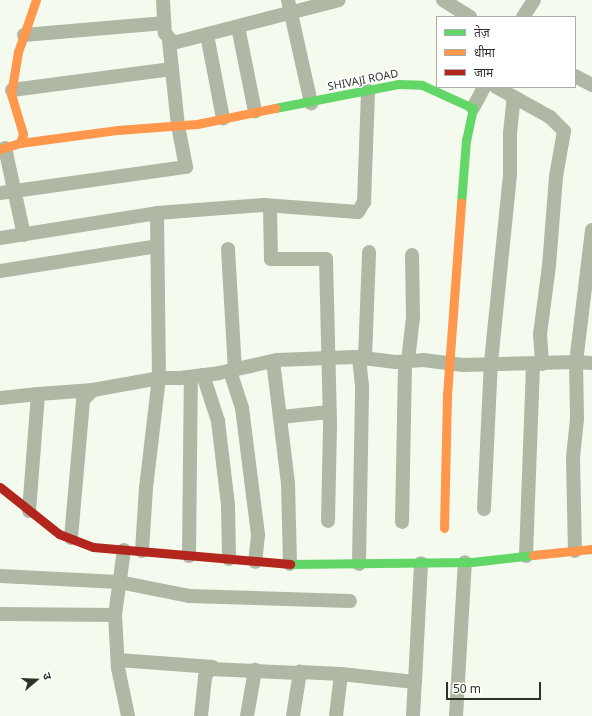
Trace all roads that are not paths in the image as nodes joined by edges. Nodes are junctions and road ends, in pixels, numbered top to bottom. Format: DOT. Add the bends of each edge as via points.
graph roads {
  1 [pos="36,0"];
  2 [pos="164,0"];
  3 [pos="339,0"];
  4 [pos="443,0"];
  5 [pos="534,0"];
  6 [pos="290,7"];
  7 [pos="468,16"];
  8 [pos="524,16"];
  9 [pos="164,23"];
  10 [pos="238,27"];
  11 [pos="24,35"];
  12 [pos="207,35"];
  13 [pos="169,41"];
  14 [pos="172,69"];
  15 [pos="576,77"];
  16 [pos="592,85"];
  17 [pos="483,88"];
  18 [pos="498,88"];
  19 [pos="12,90"];
  20 [pos="368,91"];
  21 [pos="514,97"];
  22 [pos="311,103"];
  23 [pos="473,108"];
  24 [pos="255,111"];
  25 [pos="223,118"];
  26 [pos="178,126"];
  27 [pos="20,143"];
  28 [pos="3,149"];
  29 [pos="15,191"];
  30 [pos="0,193"];
  31 [pos="270,206"];
  32 [pos="157,212"];
  33 [pos="592,230"];
  34 [pos="24,234"];
  35 [pos="0,238"];
  36 [pos="157,246"];
  37 [pos="228,249"];
  38 [pos="369,252"];
  39 [pos="412,255"];
  40 [pos="0,271"];
  41 [pos="328,358"];
  42 [pos="362,358"];
  43 [pos="273,361"];
  44 [pos="406,361"];
  45 [pos="491,362"];
  46 [pos="576,362"];
  47 [pos="450,363"];
  48 [pos="592,363"];
  49 [pos="537,364"];
  50 [pos="232,370"];
  51 [pos="197,376"];
  52 [pos="159,378"];
  53 [pos="93,390"];
  54 [pos="38,394"];
  55 [pos="0,398"];
  56 [pos="329,412"];
  57 [pos="281,417"];
  58 [pos="0,487"];
  59 [pos="484,509"];
  60 [pos="28,511"];
  61 [pos="328,521"];
  62 [pos="402,522"];
  63 [pos="444,528"];
  64 [pos="71,538"];
  65 [pos="592,549"];
  66 [pos="124,550"];
  67 [pos="574,551"];
  68 [pos="142,552"];
  69 [pos="189,556"];
  70 [pos="526,556"];
  71 [pos="228,559"];
  72 [pos="255,562"];
  73 [pos="465,562"];
  74 [pos="421,563"];
  75 [pos="290,564"];
  76 [pos="359,564"];
  77 [pos="0,576"];
  78 [pos="119,582"];
  79 [pos="350,601"];
  80 [pos="0,614"];
  81 [pos="115,614"];
  82 [pos="118,660"];
  83 [pos="212,667"];
  84 [pos="255,670"];
  85 [pos="299,673"];
  86 [pos="341,674"];
  87 [pos="415,682"];
  88 [pos="128,716"];
  89 [pos="201,716"];
  90 [pos="247,716"];
  91 [pos="293,716"];
  92 [pos="336,716"];
  93 [pos="412,716"];
  94 [pos="456,716"];
  1 -- 11 [label="street"];
  2 -- 9 [label="street"];
  3 -- 6 [label="street"];
  4 -- 7 [label="street"];
  5 -- 8 [label="street"];
  6 -- 10 [label="street"];
  6 -- 22 [label="street"];
  9 -- 11 [label="street"];
  9 -- 13 [label="street"];
  10 -- 12 [label="street"];
  10 -- 24 [label="street"];
  11 -- 19 [label="street" via="18,52"];
  12 -- 13 [label="street" via="178,42"];
  12 -- 25 [label="street"];
  13 -- 14 [label="street"];
  14 -- 19 [label="street"];
  14 -- 26 [label="street"];
  15 -- 16 [label="street"];
  17 -- 23 [label="street"];
  18 -- 21 [label="street"];
  19 -- 27 [label="street" via="12,102 23,134"];
  20 -- 22 [label="street, SHIVAJI ROAD"];
  20 -- 23 [label="street, SHIVAJI ROAD" via="398,84 422,85"];
  20 -- 31 [label="street" via="362,208 352,213"];
  21 -- 45 [label="street" via="510,133 510,174"];
  21 -- 49 [label="street" via="550,117 564,131 556,177 549,266"];
  22 -- 24 [label="street, SHIVAJI ROAD"];
  23 -- 47 [label="street" via="468,122 463,164"];
  24 -- 25 [label="street, SHIVAJI ROAD"];
  25 -- 26 [label="street, SHIVAJI ROAD"];
  26 -- 27 [label="street, SHIVAJI ROAD" via="118,130"];
  26 -- 29 [label="street" via="186,167"];
  27 -- 28 [label="street, SHIVAJI ROAD"];
  28 -- 29 [label="street"];
  29 -- 30 [label="street"];
  29 -- 34 [label="street"];
  31 -- 32 [label="street"];
  31 -- 41 [label="street" via="271,259 326,259"];
  32 -- 34 [label="street"];
  32 -- 36 [label="street"];
  33 -- 46 [label="street"];
  34 -- 35 [label="street"];
  36 -- 40 [label="street"];
  36 -- 52 [label="street"];
  37 -- 50 [label="street"];
  38 -- 42 [label="street"];
  39 -- 44 [label="street" via="413,317"];
  41 -- 42 [label="street"];
  41 -- 43 [label="street"];
  41 -- 56 [label="street"];
  42 -- 44 [label="street"];
  42 -- 76 [label="street"];
  43 -- 50 [label="street"];
  43 -- 57 [label="street"];
  44 -- 47 [label="street"];
  44 -- 62 [label="street"];
  45 -- 47 [label="street"];
  45 -- 49 [label="street"];
  45 -- 59 [label="street"];
  46 -- 48 [label="street"];
  46 -- 49 [label="street"];
  46 -- 67 [label="street"];
  47 -- 63 [label="street"];
  49 -- 70 [label="street"];
  50 -- 51 [label="street"];
  50 -- 72 [label="street" via="242,408 258,535"];
  51 -- 52 [label="street"];
  51 -- 69 [label="street"];
  51 -- 71 [label="street" via="218,421 228,505"];
  52 -- 53 [label="street"];
  52 -- 68 [label="street" via="146,488"];
  53 -- 54 [label="street"];
  53 -- 64 [label="street" via="83,400"];
  54 -- 55 [label="street"];
  54 -- 60 [label="street"];
  56 -- 57 [label="street"];
  56 -- 61 [label="street"];
  57 -- 75 [label="street" via="290,514"];
  58 -- 60 [label="street"];
  60 -- 64 [label="street" via="59,534"];
  64 -- 66 [label="street" via="92,547"];
  65 -- 67 [label="street"];
  66 -- 68 [label="street"];
  66 -- 78 [label="street"];
  67 -- 70 [label="street"];
  68 -- 69 [label="street"];
  69 -- 71 [label="street"];
  70 -- 73 [label="street"];
  71 -- 72 [label="street"];
  72 -- 75 [label="street"];
  73 -- 74 [label="street"];
  73 -- 94 [label="street"];
  74 -- 76 [label="street"];
  74 -- 87 [label="street"];
  75 -- 76 [label="street"];
  77 -- 78 [label="street"];
  78 -- 79 [label="street" via="189,596"];
  78 -- 81 [label="street"];
  80 -- 81 [label="street"];
  81 -- 82 [label="street"];
  82 -- 83 [label="street"];
  82 -- 88 [label="street"];
  83 -- 84 [label="street"];
  83 -- 89 [label="street" via="205,677"];
  84 -- 85 [label="street"];
  84 -- 90 [label="street"];
  85 -- 86 [label="street" via="310,671"];
  85 -- 91 [label="street"];
  86 -- 87 [label="street"];
  86 -- 92 [label="street"];
  87 -- 93 [label="street"];
}
